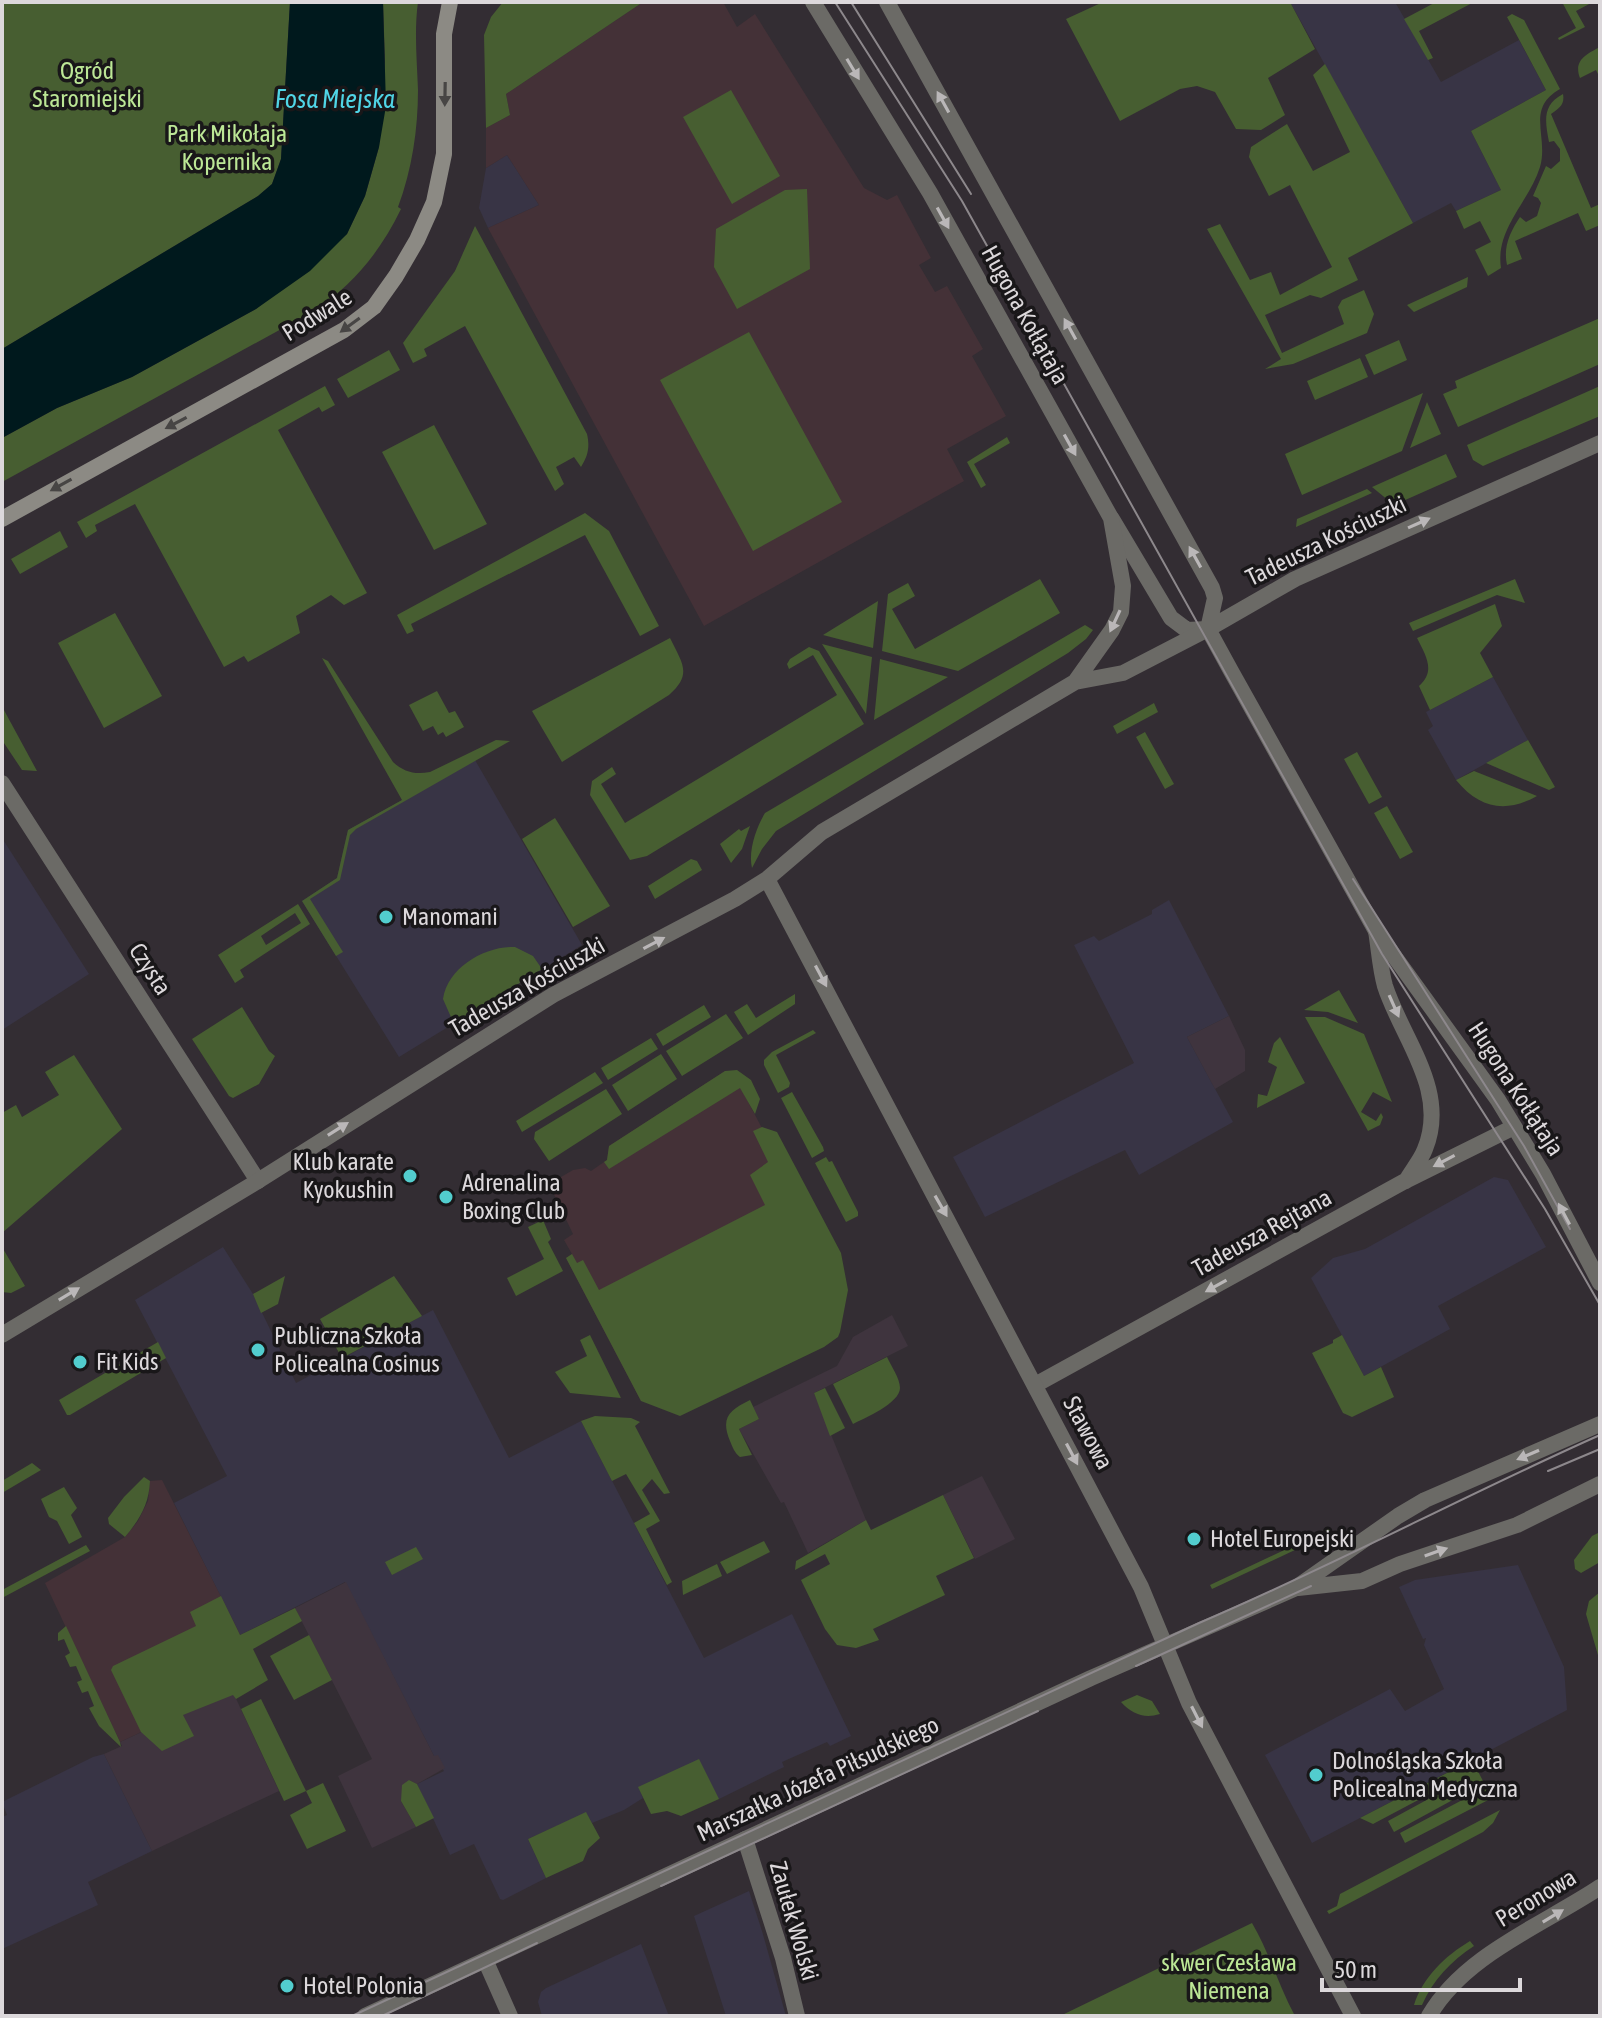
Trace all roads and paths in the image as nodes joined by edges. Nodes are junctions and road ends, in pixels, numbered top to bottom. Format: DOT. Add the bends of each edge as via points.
graph roads {
  1 [pos="450,2"];
  2 [pos="813,2"];
  3 [pos="887,2"];
  4 [pos="1600,443"];
  5 [pos="1111,518"];
  6 [pos="2,519"];
  7 [pos="1208,629"];
  8 [pos="1075,682"];
  9 [pos="2,783"];
  10 [pos="767,879"];
  11 [pos="1376,931"];
  12 [pos="1514,1127"];
  13 [pos="258,1181"];
  14 [pos="1405,1181"];
  15 [pos="1600,1283"];
  16 [pos="2,1335"];
  17 [pos="1035,1385"];
  18 [pos="1600,1424"];
  19 [pos="1600,1484"];
  20 [pos="1294,1589"];
  21 [pos="1165,1646"];
  22 [pos="745,1839"];
  23 [pos="1600,1887"];
  24 [pos="486,1962"];
  25 [pos="365,2016"];
  26 [pos="510,2016"];
  27 [pos="797,2016"];
  28 [pos="1353,2016"];
  29 [pos="1429,2016"];
  1 -- 6 [label="main road, Podwale, one-way" via="444,34 444,154 434,202 417,240 374,307 344,330"];
  2 -- 5 [label="street, Hugona Kołłątaja, one-way" via="930,193"];
  7 -- 3 [label="street, Hugona Kołłątaja, one-way" via="1212,588"];
  7 -- 4 [label="street, Tadeusza Kościuszki, one-way" via="1327,563"];
  5 -- 7 [label="street, Hugona Kołłątaja" via="1171,618 1187,630"];
  5 -- 8 [label="street, Tadeusza Kościuszki, one-way" via="1123,586 1121,612"];
  7 -- 8 [label="street, Tadeusza Kościuszki" via="1123,673"];
  7 -- 11 [label="street, Hugona Kołłątaja"];
  8 -- 10 [label="street, Tadeusza Kościuszki" via="822,832"];
  9 -- 13 [label="street, Czysta"];
  13 -- 10 [label="street, Tadeusza Kościuszki, one-way" via="553,995"];
  10 -- 17 [label="street, Stawowa, one-way"];
  11 -- 12 [label="street, Hugona Kołłątaja"];
  11 -- 14 [label="street, Hugona Kołłątaja, one-way" via="1385,985 1426,1076 1432,1102 1424,1151"];
  12 -- 14 [label="street, Tadeusza Rejtana, one-way"];
  15 -- 12 [label="street, Hugona Kołłątaja, one-way"];
  16 -- 13 [label="street, Tadeusza Kościuszki, one-way"];
  14 -- 17 [label="street, Tadeusza Rejtana, one-way"];
  17 -- 21 [label="street, Stawowa, one-way" via="1146,1597"];
  18 -- 20 [label="street, Marszałka Józefa Piłsudskiego, one-way" via="1425,1500"];
  20 -- 19 [label="street, Marszałka Józefa Piłsudskiego, one-way" via="1362,1581 1517,1525"];
  20 -- 21 [label="street, Marszałka Józefa Piłsudskiego"];
  21 -- 22 [label="street, Marszałka Józefa Piłsudskiego"];
  21 -- 28 [label="street, Stawowa, one-way" via="1189,1703"];
  22 -- 24 [label="street, Marszałka Józefa Piłsudskiego"];
  22 -- 27 [label="street, Zaułek Wolski"];
  29 -- 23 [label="street, Peronowa, one-way" via="1441,1996 1475,1964"];
  24 -- 25 [label="street, Marszałka Józefa Piłsudskiego"];
  24 -- 26 [label="street"];
}
